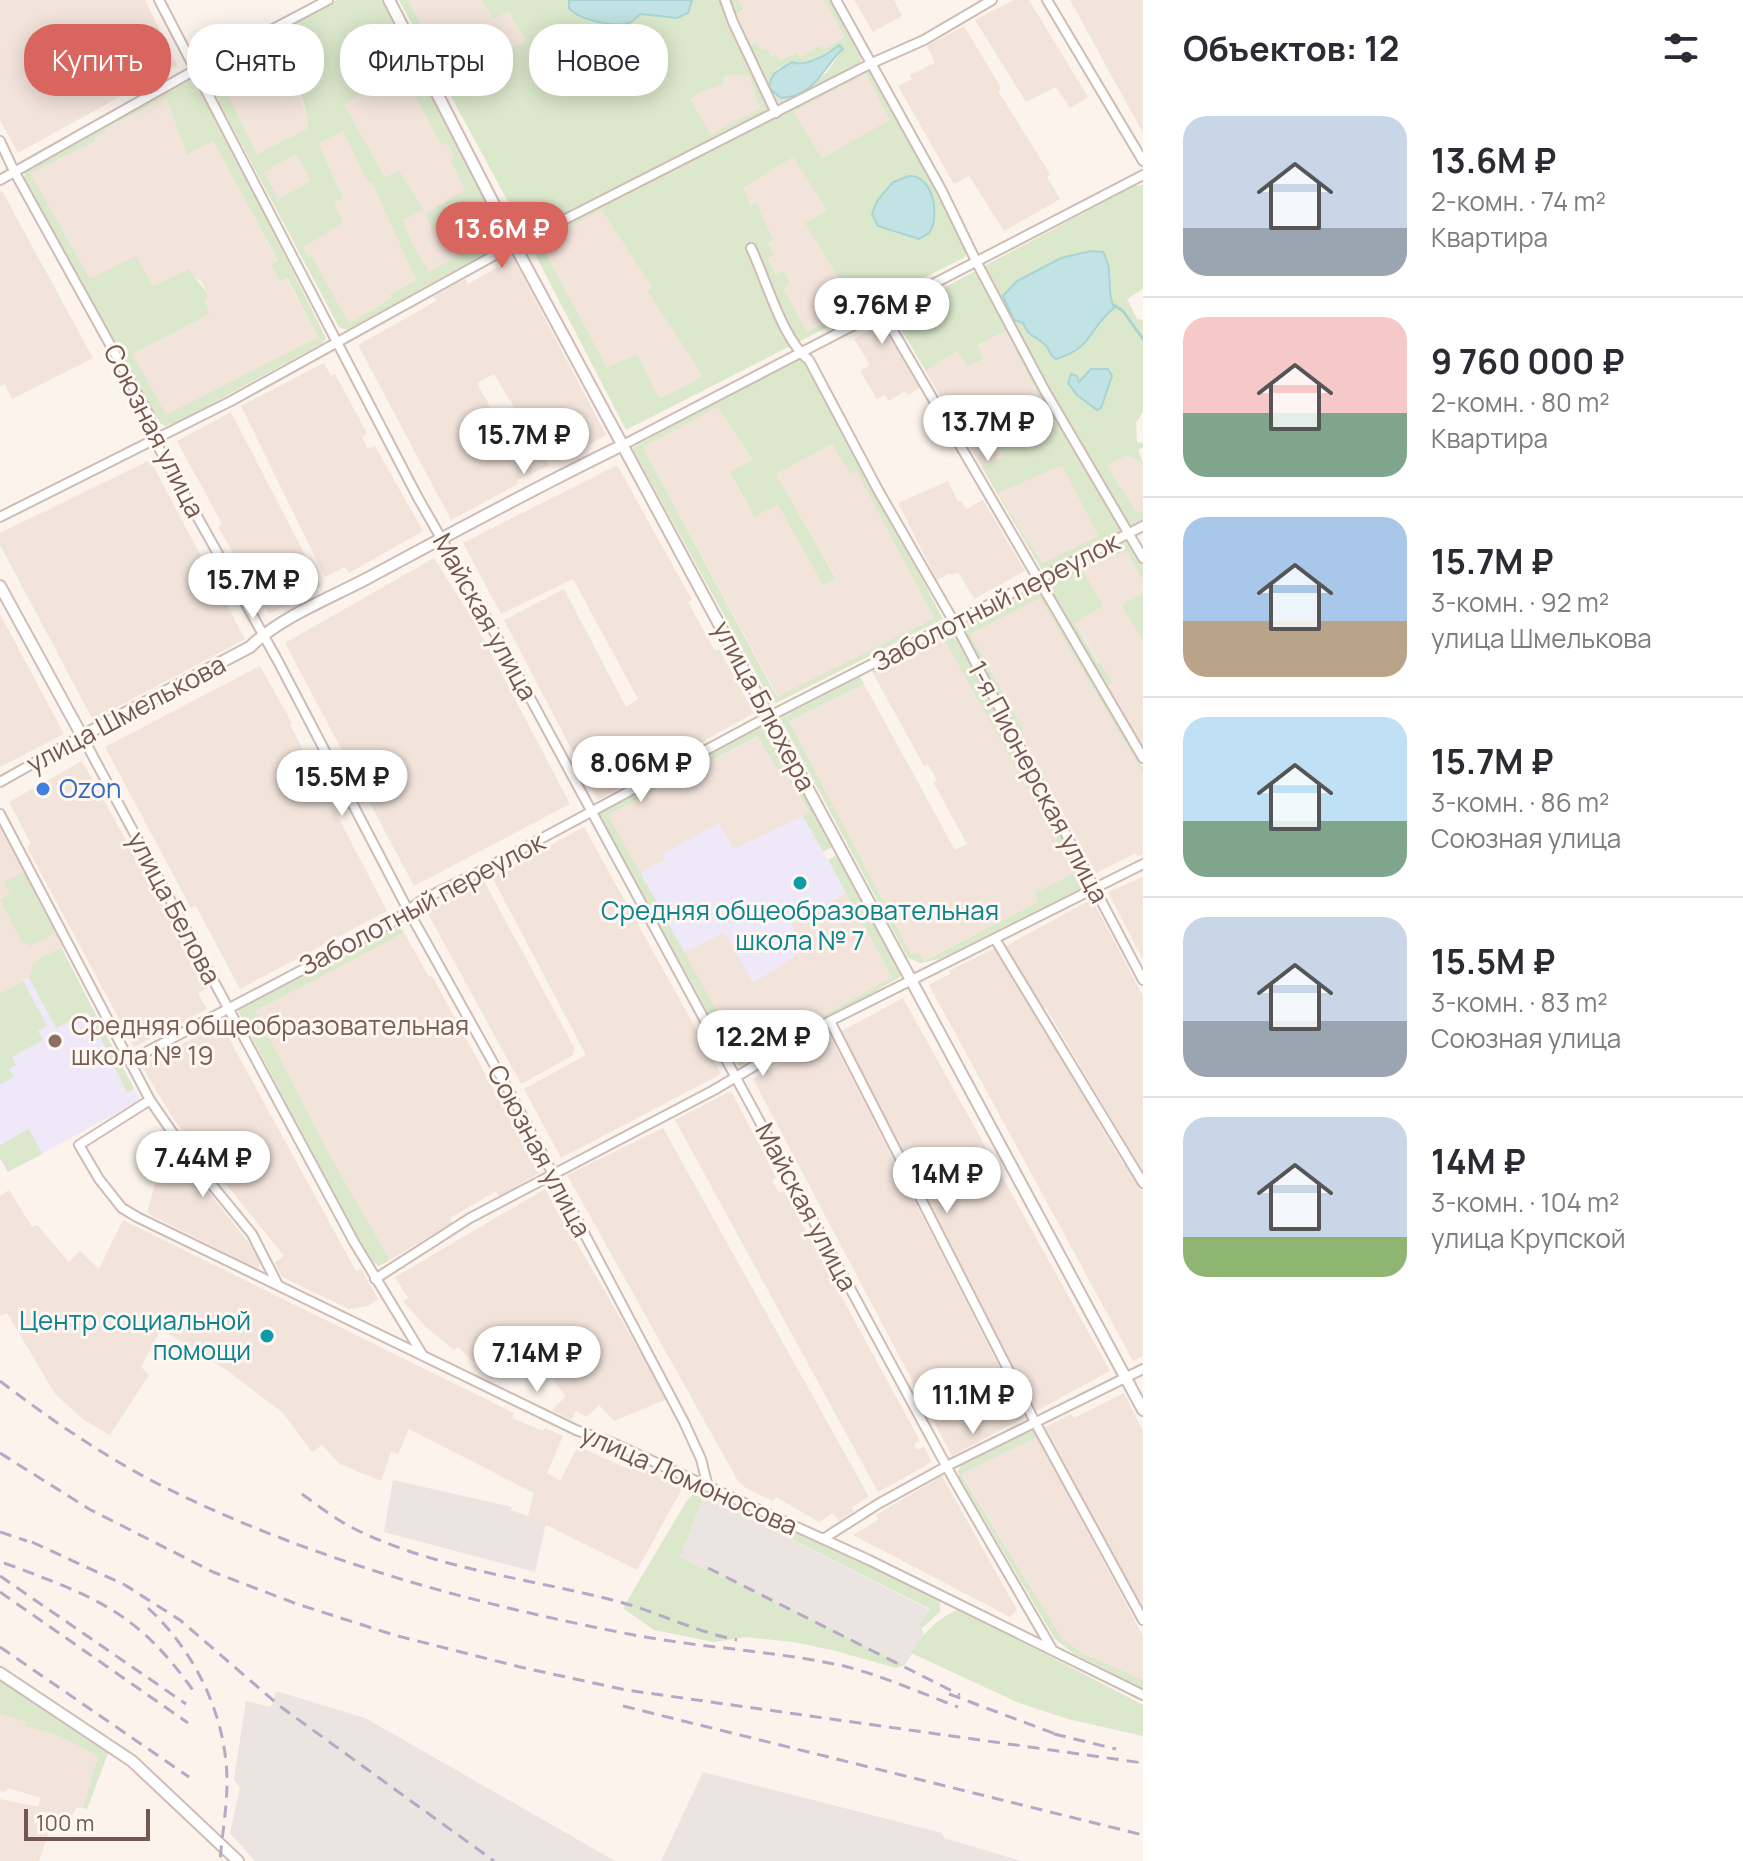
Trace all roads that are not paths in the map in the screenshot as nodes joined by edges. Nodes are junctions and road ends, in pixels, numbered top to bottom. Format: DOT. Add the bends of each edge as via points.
graph roads {
  1 [pos="159,0"];
  2 [pos="328,0"];
  3 [pos="389,0"];
  4 [pos="725,0"];
  5 [pos="836,0"];
  6 [pos="992,0"];
  7 [pos="1047,0"];
  8 [pos="283,24"];
  9 [pos="187,55"];
  10 [pos="872,63"];
  11 [pos="187,75"];
  12 [pos="208,96"];
  13 [pos="776,113"];
  14 [pos="0,141"];
  15 [pos="1143,161"];
  16 [pos="14,171"];
  17 [pos="1143,175"];
  18 [pos="0,180"];
  19 [pos="516,247"];
  20 [pos="751,248"];
  21 [pos="977,263"];
  22 [pos="882,312"];
  23 [pos="337,341"];
  24 [pos="800,353"];
  25 [pos="155,441"];
  26 [pos="623,445"];
  27 [pos="0,517"];
  28 [pos="1143,526"];
  29 [pos="1129,533"];
  30 [pos="441,539"];
  31 [pos="1143,558"];
  32 [pos="1038,579"];
  33 [pos="0,586"];
  34 [pos="954,622"];
  35 [pos="263,635"];
  36 [pos="770,716"];
  37 [pos="82,736"];
  38 [pos="1143,758"];
  39 [pos="0,782"];
  40 [pos="592,812"];
  41 [pos="0,814"];
  42 [pos="1143,864"];
  43 [pos="1094,889"];
  44 [pos="408,910"];
  45 [pos="995,939"];
  46 [pos="911,979"];
  47 [pos="1143,980"];
  48 [pos="228,1008"];
  49 [pos="830,1021"];
  50 [pos="129,1061"];
  51 [pos="735,1076"];
  52 [pos="150,1100"];
  53 [pos="552,1175"];
  54 [pos="1143,1183"];
  55 [pos="375,1279"];
  56 [pos="278,1285"];
  57 [pos="422,1354"];
  58 [pos="1143,1369"];
  59 [pos="1125,1378"];
  60 [pos="1143,1410"];
  61 [pos="1036,1424"];
  62 [pos="947,1466"];
  63 [pos="708,1487"];
  64 [pos="823,1539"];
  65 [pos="1143,1620"];
  66 [pos="1052,1649"];
  67 [pos="0,1673"];
  68 [pos="1143,1695"];
  69 [pos="238,1861"];
  1 -- 9 [label="street, Майская улица"];
  2 -- 8 [label="street"];
  3 -- 19 [label="street, улица Блюхера"];
  4 -- 13 [label="street"];
  5 -- 10 [label="street"];
  6 -- 10 [label="street"];
  7 -- 15 [label="street"];
  10 -- 13 [label="street"];
  10 -- 21 [label="street"];
  11 -- 16 [label="street"];
  12 -- 23 [label="street, Майская улица"];
  13 -- 19 [label="street"];
  14 -- 16 [label="street, Союзная улица"];
  16 -- 18 [label="street"];
  16 -- 25 [label="street, Союзная улица" via="149,415"];
  17 -- 21 [label="street, улица Шмелькова"];
  19 -- 23 [label="street"];
  19 -- 26 [label="street, улица Блюхера"];
  20 -- 24 [label="street, 1-я Пионерская улица"];
  21 -- 22 [label="street, улица Шмелькова"];
  21 -- 29 [label="street"];
  22 -- 24 [label="street, улица Шмелькова"];
  22 -- 32 [label="street"];
  23 -- 25 [label="street"];
  23 -- 30 [label="street, Майская улица"];
  24 -- 26 [label="street, улица Шмелькова"];
  24 -- 34 [label="street, 1-я Пионерская улица" via="809,360"];
  25 -- 27 [label="street"];
  25 -- 35 [label="street, Союзная улица"];
  26 -- 30 [label="street, улица Шмелькова"];
  26 -- 36 [label="street, улица Блюхера"];
  28 -- 29 [label="street, Заболотный переулок"];
  29 -- 31 [label="street"];
  29 -- 32 [label="street, Заболотный переулок"];
  30 -- 35 [label="street, улица Шмелькова"];
  30 -- 40 [label="street, Майская улица"];
  32 -- 34 [label="street, Заболотный переулок"];
  32 -- 38 [label="street"];
  33 -- 37 [label="street, улица Белова"];
  34 -- 36 [label="street, Заболотный переулок"];
  34 -- 43 [label="street, 1-я Пионерская улица"];
  35 -- 37 [label="street, улица Шмелькова" via="250,647"];
  35 -- 44 [label="street, Союзная улица"];
  36 -- 40 [label="street, Заболотный переулок"];
  36 -- 46 [label="street, улица Блюхера"];
  37 -- 39 [label="street, улица Шмелькова"];
  37 -- 48 [label="street, улица Белова"];
  40 -- 44 [label="street, Заболотный переулок"];
  40 -- 51 [label="street, Майская улица"];
  41 -- 50 [label="street"];
  42 -- 43 [label="street"];
  43 -- 45 [label="street"];
  43 -- 47 [label="street, 1-я Пионерская улица"];
  44 -- 48 [label="street, Заболотный переулок"];
  44 -- 53 [label="street, Союзная улица"];
  45 -- 46 [label="street"];
  45 -- 54 [label="street"];
  46 -- 49 [label="street"];
  46 -- 59 [label="street, улица Блюхера"];
  48 -- 50 [label="street, Заболотный переулок"];
  48 -- 55 [label="street, улица Белова"];
  49 -- 51 [label="street"];
  49 -- 61 [label="street"];
  50 -- 52 [label="street"];
  51 -- 53 [label="street"];
  51 -- 62 [label="street, Майская улица"];
  52 -- 56 [label="street" via="252,1234"];
  52 -- 56 [label="street, улица Ломоносова" via="79,1145 99,1179 126,1211"];
  53 -- 55 [label="street" via="470,1218"];
  53 -- 63 [label="street, Союзная улица" via="691,1437"];
  55 -- 57 [label="street, улица Белова"];
  56 -- 57 [label="street, улица Ломоносова"];
  57 -- 63 [label="street, улица Ломоносова"];
  58 -- 59 [label="street"];
  59 -- 60 [label="street, улица Блюхера"];
  59 -- 61 [label="street"];
  61 -- 62 [label="street"];
  61 -- 65 [label="street"];
  62 -- 64 [label="street"];
  62 -- 66 [label="street, Майская улица"];
  63 -- 64 [label="street, улица Ломоносова"];
  64 -- 66 [label="street, улица Ломоносова"];
  66 -- 68 [label="street, улица Ломоносова"];
  67 -- 69 [label="street" via="132,1761"];
}
